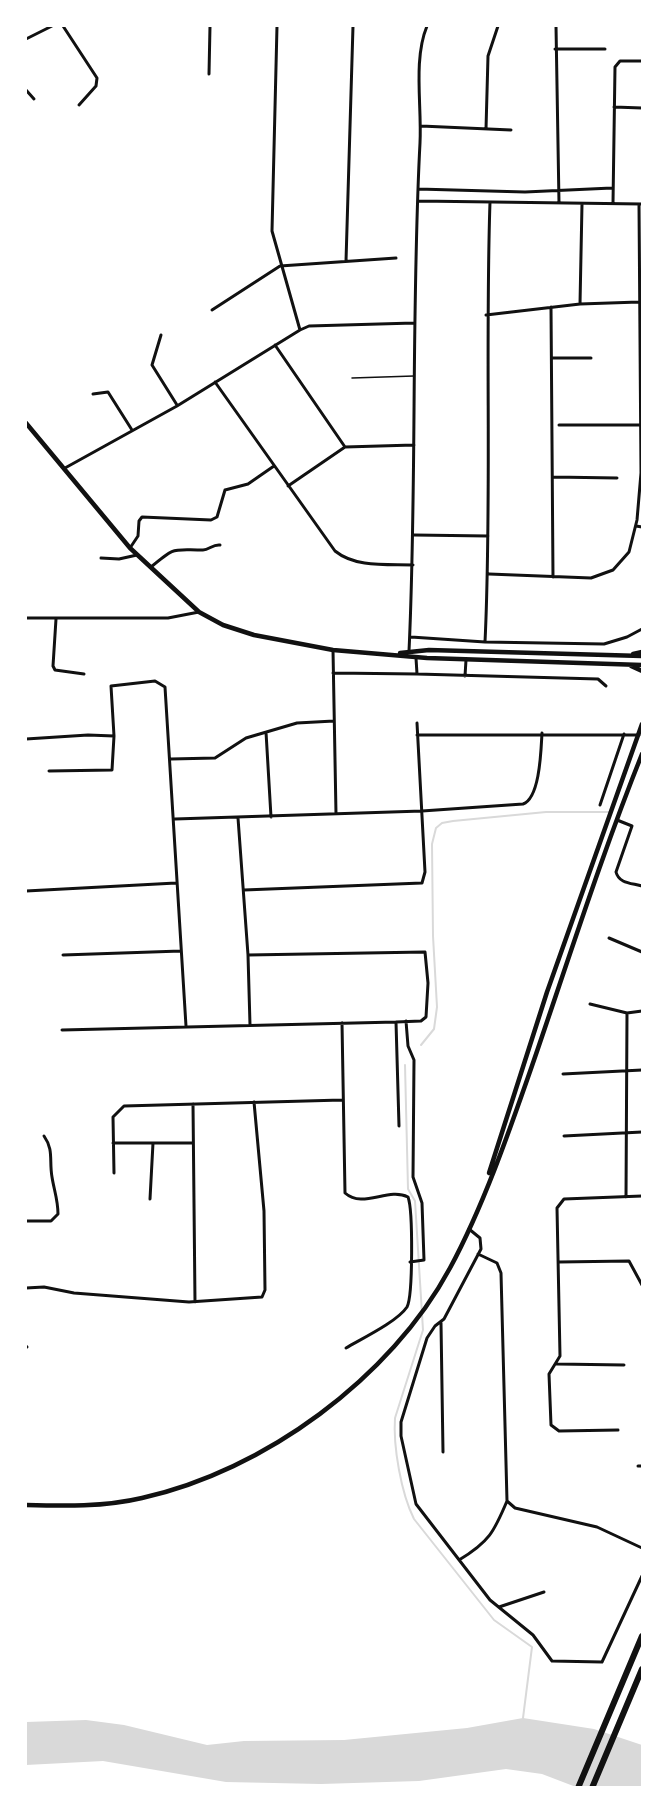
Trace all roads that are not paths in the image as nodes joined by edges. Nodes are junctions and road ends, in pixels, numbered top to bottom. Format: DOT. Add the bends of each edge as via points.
graph roads {
  1 [pos="52,26"];
  2 [pos="63,26"];
  3 [pos="210,26"];
  4 [pos="277,26"];
  5 [pos="353,26"];
  6 [pos="427,26"];
  7 [pos="498,26"];
  8 [pos="556,26"];
  9 [pos="26,39"];
  10 [pos="605,48"];
  11 [pos="555,49"];
  12 [pos="642,61"];
  13 [pos="209,74"];
  14 [pos="26,90"];
  15 [pos="34,99"];
  16 [pos="79,105"];
  17 [pos="614,107"];
  18 [pos="642,108"];
  19 [pos="421,126"];
  20 [pos="486,129"];
  21 [pos="511,130"];
  22 [pos="612,188"];
  23 [pos="418,189"];
  24 [pos="558,190"];
  25 [pos="418,201"];
  26 [pos="490,202"];
  27 [pos="559,203"];
  28 [pos="582,203"];
  29 [pos="613,203"];
  30 [pos="640,204"];
  31 [pos="641,220"];
  32 [pos="396,258"];
  33 [pos="346,261"];
  34 [pos="280,266"];
  35 [pos="641,271"];
  36 [pos="639,302"];
  37 [pos="580,304"];
  38 [pos="551,307"];
  39 [pos="212,310"];
  40 [pos="486,315"];
  41 [pos="414,323"];
  42 [pos="300,330"];
  43 [pos="161,335"];
  44 [pos="275,345"];
  45 [pos="552,358"];
  46 [pos="591,358"];
  47 [pos="414,376"];
  48 [pos="352,378"];
  49 [pos="215,382"];
  50 [pos="93,394"];
  51 [pos="177,406"];
  52 [pos="26,423"];
  53 [pos="559,425"];
  54 [pos="640,425"];
  55 [pos="132,430"];
  56 [pos="414,445"];
  57 [pos="345,447"];
  58 [pos="274,466"];
  59 [pos="63,469"];
  60 [pos="642,473"];
  61 [pos="553,477"];
  62 [pos="617,478"];
  63 [pos="288,486"];
  64 [pos="636,526"];
  65 [pos="642,527"];
  66 [pos="414,535"];
  67 [pos="488,536"];
  68 [pos="220,545"];
  69 [pos="130,548"];
  70 [pos="137,555"];
  71 [pos="101,558"];
  72 [pos="413,565"];
  73 [pos="151,567"];
  74 [pos="489,574"];
  75 [pos="553,577"];
  76 [pos="200,612"];
  77 [pos="26,618"];
  78 [pos="56,619"];
  79 [pos="642,629"];
  80 [pos="410,637"];
  81 [pos="485,642"];
  82 [pos="333,651"];
  83 [pos="410,651"];
  84 [pos="397,654"];
  85 [pos="642,654"];
  86 [pos="416,657"];
  87 [pos="466,658"];
  88 [pos="627,664"];
  89 [pos="642,665"];
  90 [pos="642,671"];
  91 [pos="333,673"];
  92 [pos="84,674"];
  93 [pos="417,674"];
  94 [pos="465,676"];
  95 [pos="606,686"];
  96 [pos="334,721"];
  97 [pos="417,723"];
  98 [pos="642,724"];
  99 [pos="266,731"];
  100 [pos="542,734"];
  101 [pos="624,734"];
  102 [pos="417,735"];
  103 [pos="639,735"];
  104 [pos="114,736"];
  105 [pos="26,739"];
  106 [pos="642,754"];
  107 [pos="171,759"];
  108 [pos="640,768"];
  109 [pos="49,771"];
  110 [pos="600,805"];
  111 [pos="422,811"];
  112 [pos="336,814"];
  113 [pos="271,817"];
  114 [pos="238,818"];
  115 [pos="175,819"];
  116 [pos="617,820"];
  117 [pos="176,883"];
  118 [pos="642,886"];
  119 [pos="244,890"];
  120 [pos="26,891"];
  121 [pos="609,938"];
  122 [pos="181,951"];
  123 [pos="642,952"];
  124 [pos="63,955"];
  125 [pos="248,955"];
  126 [pos="590,1004"];
  127 [pos="642,1011"];
  128 [pos="627,1013"];
  129 [pos="406,1021"];
  130 [pos="396,1022"];
  131 [pos="342,1023"];
  132 [pos="250,1025"];
  133 [pos="186,1026"];
  134 [pos="62,1030"];
  135 [pos="642,1070"];
  136 [pos="626,1071"];
  137 [pos="562,1074"];
  138 [pos="342,1100"];
  139 [pos="254,1102"];
  140 [pos="193,1104"];
  141 [pos="399,1126"];
  142 [pos="642,1132"];
  143 [pos="627,1133"];
  144 [pos="44,1136"];
  145 [pos="564,1136"];
  146 [pos="113,1143"];
  147 [pos="153,1143"];
  148 [pos="193,1143"];
  149 [pos="114,1173"];
  150 [pos="487,1182"];
  151 [pos="642,1196"];
  152 [pos="626,1197"];
  153 [pos="150,1200"];
  154 [pos="26,1221"];
  155 [pos="468,1229"];
  156 [pos="478,1254"];
  157 [pos="411,1262"];
  158 [pos="559,1262"];
  159 [pos="642,1285"];
  160 [pos="26,1288"];
  161 [pos="195,1302"];
  162 [pos="441,1323"];
  163 [pos="345,1348"];
  164 [pos="557,1364"];
  165 [pos="624,1365"];
  166 [pos="618,1430"];
  167 [pos="443,1452"];
  168 [pos="507,1501"];
  169 [pos="26,1505"];
  170 [pos="642,1548"];
  171 [pos="459,1560"];
  172 [pos="642,1576"];
  173 [pos="544,1592"];
  174 [pos="499,1607"];
  175 [pos="642,1636"];
  176 [pos="642,1669"];
  177 [pos="578,1788"];
  178 [pos="592,1788"];
  1 -- 9 [label="street"];
  2 -- 16 [label="street" via="97,78 96,86"];
  3 -- 13 [label="street"];
  4 -- 34 [label="street" via="272,231"];
  5 -- 33 [label="street"];
  6 -- 19 [label="street" via="421,50"];
  7 -- 20 [label="street" via="488,56"];
  8 -- 11 [label="street"];
  10 -- 11 [label="street"];
  11 -- 24 [label="street"];
  12 -- 17 [label="street" via="615,64"];
  14 -- 15 [label="street"];
  17 -- 18 [label="street"];
  17 -- 22 [label="street"];
  19 -- 20 [label="street"];
  19 -- 23 [label="street"];
  20 -- 21 [label="street"];
  22 -- 24 [label="street"];
  22 -- 29 [label="street"];
  23 -- 24 [label="street"];
  23 -- 25 [label="street"];
  24 -- 27 [label="street"];
  25 -- 26 [label="street"];
  25 -- 41 [label="street"];
  26 -- 27 [label="street"];
  26 -- 40 [label="street"];
  27 -- 28 [label="street"];
  28 -- 29 [label="street"];
  28 -- 37 [label="street"];
  29 -- 30 [label="street"];
  30 -- 31 [label="street"];
  31 -- 35 [label="street"];
  32 -- 33 [label="street"];
  33 -- 34 [label="street"];
  34 -- 39 [label="street"];
  34 -- 42 [label="street"];
  35 -- 36 [label="street"];
  36 -- 37 [label="street"];
  36 -- 54 [label="street"];
  37 -- 38 [label="street"];
  38 -- 40 [label="street"];
  38 -- 45 [label="street"];
  40 -- 67 [label="street"];
  41 -- 42 [label="street" via="309,326"];
  41 -- 47 [label="street"];
  42 -- 44 [label="street"];
  43 -- 51 [label="street" via="152,365"];
  44 -- 49 [label="street"];
  44 -- 57 [label="street"];
  45 -- 46 [label="street"];
  45 -- 61 [label="street"];
  47 -- 48 [label="lane"];
  47 -- 56 [label="street"];
  49 -- 51 [label="street"];
  49 -- 58 [label="street"];
  50 -- 55 [label="street" via="108,392"];
  51 -- 55 [label="street"];
  52 -- 59 [label="main road"];
  53 -- 54 [label="street"];
  54 -- 60 [label="street"];
  55 -- 59 [label="street"];
  56 -- 57 [label="street"];
  56 -- 66 [label="street"];
  57 -- 63 [label="street"];
  58 -- 63 [label="street"];
  58 -- 69 [label="street" via="248,484 225,490 217,517 211,520 142,517 138,536"];
  59 -- 69 [label="main road"];
  60 -- 64 [label="street"];
  61 -- 62 [label="street"];
  61 -- 75 [label="street"];
  63 -- 72 [label="street" via="340,555 365,563"];
  64 -- 65 [label="street"];
  64 -- 75 [label="street" via="629,552 613,570 591,578"];
  66 -- 67 [label="street"];
  66 -- 72 [label="street"];
  67 -- 74 [label="street"];
  68 -- 73 [label="street" via="205,550 173,549"];
  69 -- 70 [label="main road"];
  70 -- 71 [label="street"];
  70 -- 73 [label="main road"];
  72 -- 80 [label="street"];
  73 -- 76 [label="main road"];
  74 -- 75 [label="street"];
  74 -- 81 [label="street"];
  76 -- 78 [label="street" via="168,618"];
  76 -- 82 [label="main road" via="251,635"];
  77 -- 78 [label="street"];
  78 -- 92 [label="street" via="55,670"];
  79 -- 81 [label="street" via="604,644"];
  80 -- 81 [label="street"];
  80 -- 83 [label="street"];
  82 -- 84 [label="main road"];
  82 -- 91 [label="street"];
  83 -- 84 [label="main road"];
  83 -- 85 [label="main road"];
  84 -- 86 [label="main road"];
  86 -- 87 [label="main road"];
  86 -- 93 [label="street"];
  87 -- 88 [label="main road"];
  87 -- 94 [label="street"];
  88 -- 89 [label="main road"];
  88 -- 90 [label="main road"];
  91 -- 93 [label="street"];
  91 -- 96 [label="street"];
  93 -- 94 [label="street"];
  94 -- 95 [label="street" via="597,679"];
  96 -- 99 [label="street" via="297,723"];
  96 -- 112 [label="street"];
  97 -- 102 [label="street"];
  98 -- 103 [label="main road"];
  99 -- 107 [label="street" via="239,740 215,758"];
  99 -- 113 [label="street"];
  100 -- 101 [label="street"];
  100 -- 102 [label="street"];
  100 -- 111 [label="street" via="541,766 527,803"];
  101 -- 103 [label="street"];
  101 -- 110 [label="street"];
  102 -- 111 [label="street"];
  103 -- 150 [label="main road" via="551,981"];
  104 -- 105 [label="street"];
  104 -- 107 [label="street" via="112,685 159,681 165,687"];
  104 -- 109 [label="street" via="112,770"];
  106 -- 108 [label="main road"];
  107 -- 115 [label="street"];
  108 -- 116 [label="main road"];
  111 -- 112 [label="street"];
  111 -- 119 [label="street" via="425,872 419,884"];
  112 -- 113 [label="street"];
  113 -- 114 [label="street"];
  114 -- 115 [label="street"];
  114 -- 119 [label="street"];
  115 -- 117 [label="street"];
  116 -- 118 [label="street" via="632,826 617,877"];
  116 -- 150 [label="main road" via="513,1119"];
  117 -- 120 [label="street"];
  117 -- 122 [label="street"];
  119 -- 125 [label="street"];
  121 -- 123 [label="street"];
  122 -- 124 [label="street"];
  122 -- 133 [label="street"];
  125 -- 129 [label="street" via="425,952 426,1017"];
  125 -- 132 [label="street"];
  126 -- 128 [label="street"];
  127 -- 128 [label="street"];
  128 -- 136 [label="street"];
  129 -- 130 [label="street"];
  129 -- 157 [label="street" via="408,1048 414,1060 413,1177 423,1209 422,1261"];
  130 -- 131 [label="street"];
  130 -- 141 [label="street"];
  131 -- 132 [label="street"];
  131 -- 138 [label="street"];
  132 -- 133 [label="street"];
  133 -- 134 [label="street"];
  135 -- 136 [label="street"];
  136 -- 137 [label="street"];
  136 -- 143 [label="street"];
  138 -- 139 [label="street"];
  138 -- 157 [label="street" via="345,1193 357,1200 401,1193 408,1197"];
  139 -- 140 [label="street"];
  139 -- 161 [label="street" via="264,1211 265,1290 262,1297"];
  140 -- 146 [label="street" via="124,1106 113,1117"];
  140 -- 148 [label="street"];
  142 -- 143 [label="street"];
  143 -- 145 [label="street"];
  143 -- 152 [label="street"];
  144 -- 154 [label="street" via="52,1149 58,1214 51,1221"];
  146 -- 147 [label="street"];
  146 -- 149 [label="street"];
  147 -- 148 [label="street"];
  147 -- 153 [label="street"];
  148 -- 161 [label="street"];
  150 -- 155 [label="main road"];
  151 -- 152 [label="street"];
  152 -- 158 [label="street" via="561,1200 557,1208"];
  155 -- 156 [label="street" via="482,1242"];
  155 -- 169 [label="main road" via="440,1286 402,1339 341,1396 284,1439 170,1491 111,1503"];
  156 -- 162 [label="street"];
  156 -- 168 [label="street" via="497,1263 501,1273"];
  157 -- 163 [label="street" via="407,1306 398,1316"];
  158 -- 159 [label="street" via="629,1261"];
  158 -- 164 [label="street"];
  160 -- 161 [label="street"];
  162 -- 167 [label="street"];
  162 -- 171 [label="street" via="427,1338 400,1429 416,1504"];
  164 -- 165 [label="street"];
  164 -- 166 [label="street" via="548,1378 552,1428"];
  168 -- 170 [label="street" via="515,1508 597,1527"];
  168 -- 171 [label="street" via="495,1532 481,1547"];
  171 -- 174 [label="street"];
  172 -- 174 [label="street" via="605,1658 599,1663 548,1659 536,1639"];
  173 -- 174 [label="street"];
  175 -- 177 [label="highway"];
  176 -- 178 [label="highway"];
}
